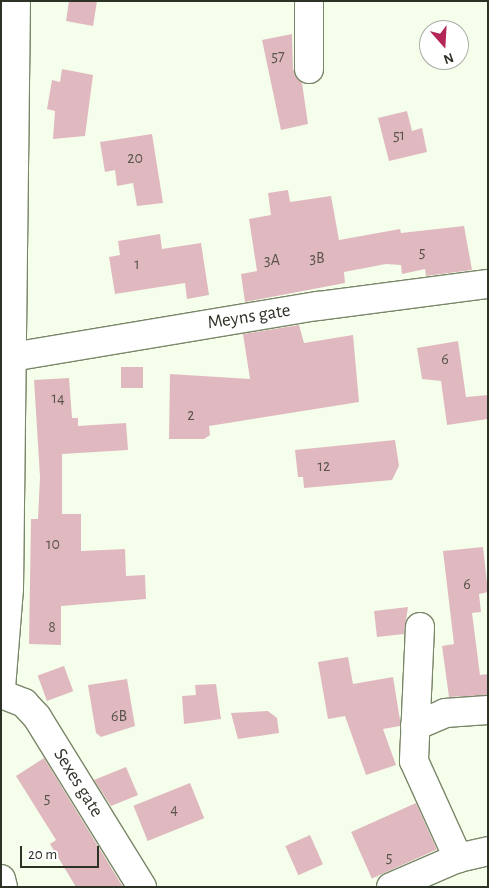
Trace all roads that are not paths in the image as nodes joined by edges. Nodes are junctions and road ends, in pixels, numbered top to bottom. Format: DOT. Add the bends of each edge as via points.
graph roads {
  1 [pos="16,1"];
  2 [pos="309,1"];
  3 [pos="7,42"];
  4 [pos="309,69"];
  5 [pos="488,284"];
  6 [pos="12,357"];
  7 [pos="420,627"];
  8 [pos="1,688"];
  9 [pos="1,694"];
  10 [pos="488,710"];
  11 [pos="416,726"];
  12 [pos="488,851"];
  13 [pos="458,858"];
  14 [pos="1,880"];
  15 [pos="3,887"];
  16 [pos="142,887"];
  17 [pos="390,887"];
  1 -- 3 [label="street"];
  2 -- 4 [label="street"];
  3 -- 6 [label="street"];
  5 -- 6 [label="street, Meyns gate" via="318,306"];
  6 -- 8 [label="street" via="9,588"];
  7 -- 11 [label="street"];
  9 -- 16 [label="street, Sexes gate" via="24,703 37,717"];
  10 -- 11 [label="street" via="445,713"];
  11 -- 13 [label="street" via="414,761"];
  12 -- 13 [label="street"];
  13 -- 17 [label="street"];
  14 -- 15 [label="street"];
}
